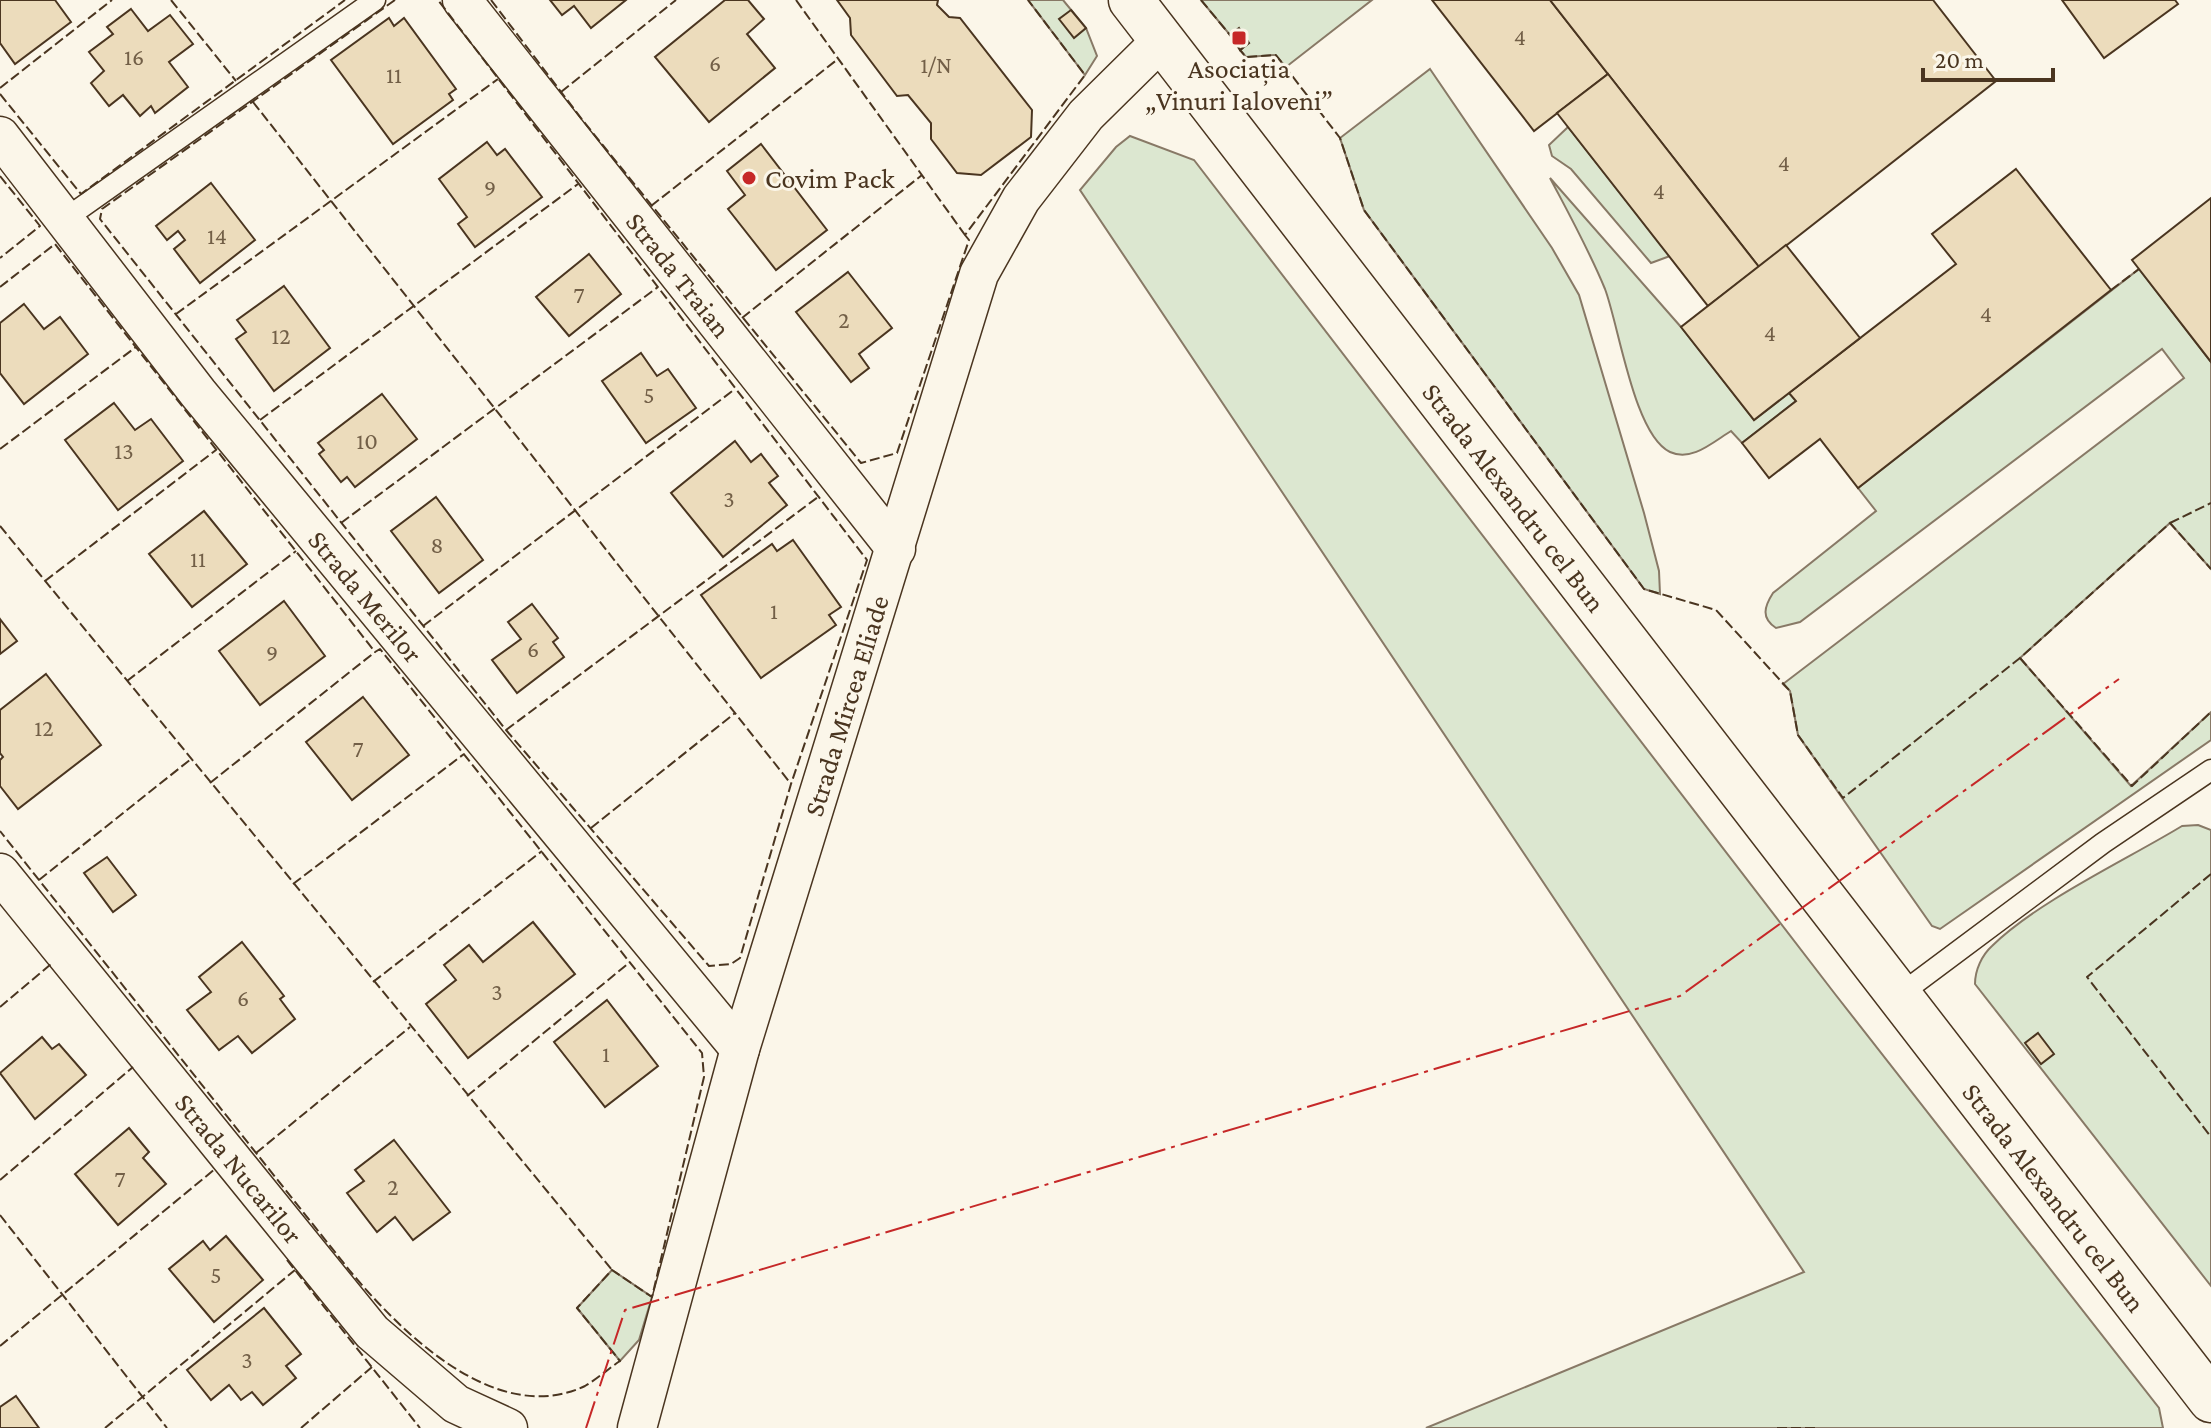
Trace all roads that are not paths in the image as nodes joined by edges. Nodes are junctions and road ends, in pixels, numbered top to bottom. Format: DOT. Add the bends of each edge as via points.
graph roads {
  1 [pos="375,0"];
  2 [pos="462,0"];
  3 [pos="1131,0"];
  4 [pos="1162,40"];
  5 [pos="0,136"];
  6 [pos="65,219"];
  7 [pos="896,549"];
  8 [pos="2211,770"];
  9 [pos="0,873"];
  10 [pos="1898,996"];
  11 [pos="740,1049"];
  12 [pos="2211,1400"];
  13 [pos="508,1428"];
  14 [pos="637,1428"];
  1 -- 6 [label="lane"];
  2 -- 7 [label="street, Strada Traian"];
  3 -- 4 [label="main road, Strada Alexandru cel Bun"];
  4 -- 7 [label="street, Strada Mircea Eliade" via="1086,115 1021,199 979,274"];
  4 -- 10 [label="main road, Strada Alexandru cel Bun"];
  5 -- 6 [label="street, Strada Merilor"];
  6 -- 11 [label="street, Strada Merilor" via="208,405"];
  7 -- 11 [label="street, Strada Mircea Eliade"];
  8 -- 10 [label="lane" via="2103,843"];
  9 -- 13 [label="street, Strada Nucarilor" via="372,1332 456,1404"];
  10 -- 12 [label="main road, Strada Alexandru cel Bun"];
  11 -- 14 [label="street, Strada Mircea Eliade"];
}
